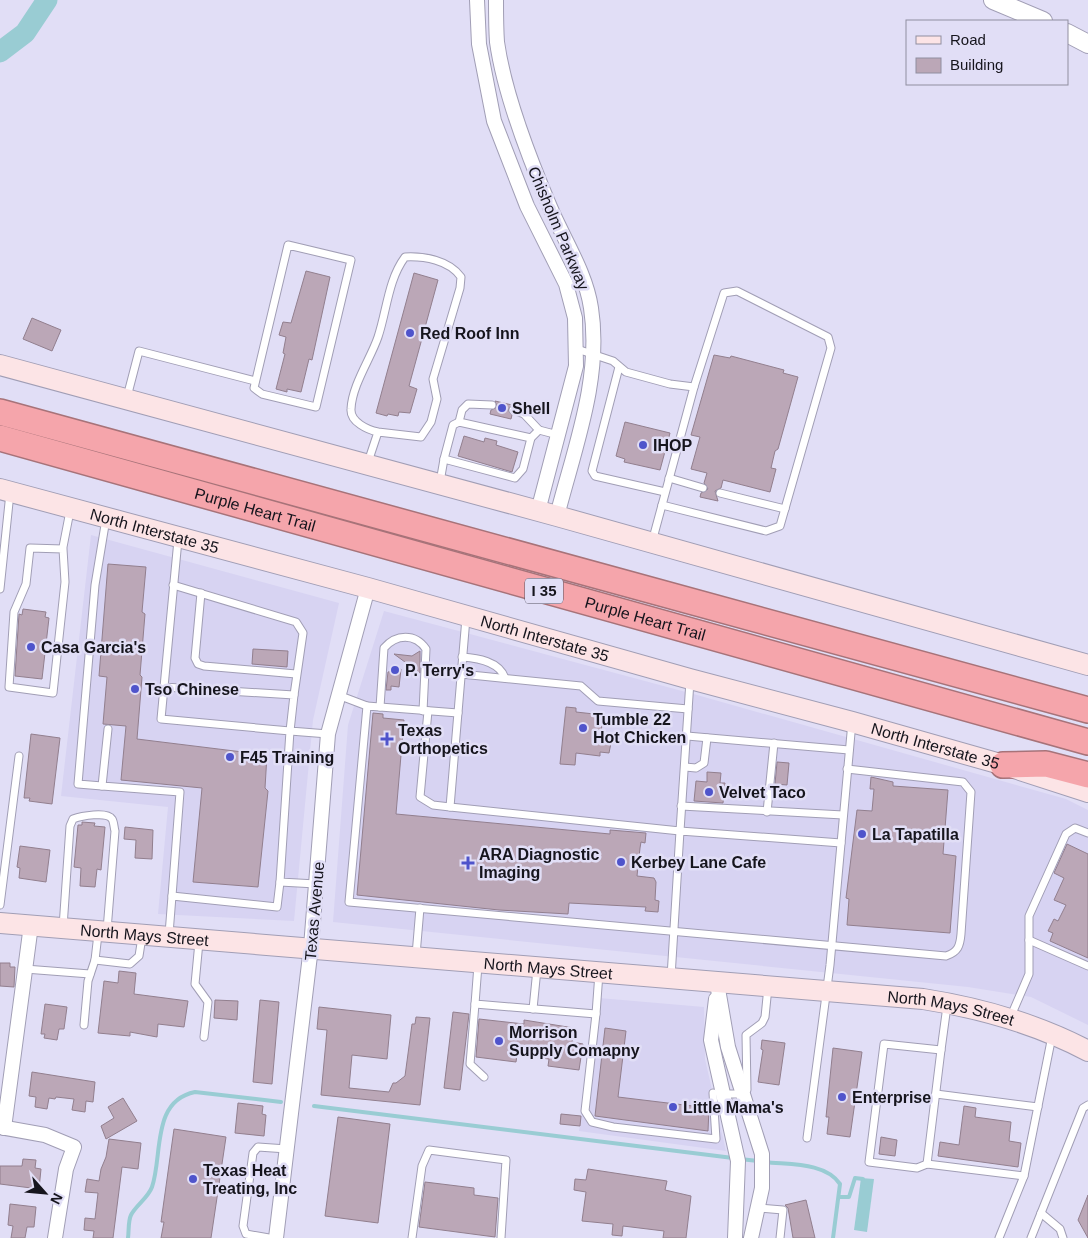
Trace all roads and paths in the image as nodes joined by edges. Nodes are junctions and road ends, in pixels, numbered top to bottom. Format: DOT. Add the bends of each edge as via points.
graph roads {
  1 [pos="477,0"];
  2 [pos="496,0"];
  3 [pos="997,1"];
  4 [pos="1041,20"];
  5 [pos="1068,34"];
  6 [pos="1088,44"];
  7 [pos="577,350"];
  8 [pos="594,354"];
  9 [pos="0,365"];
  10 [pos="619,367"];
  11 [pos="255,381"];
  12 [pos="694,387"];
  13 [pos="127,398"];
  14 [pos="492,404"];
  15 [pos="513,410"];
  16 [pos="0,412"];
  17 [pos="459,422"];
  18 [pos="539,430"];
  19 [pos="378,432"];
  20 [pos="558,436"];
  21 [pos="0,438"];
  22 [pos="531,438"];
  23 [pos="576,441"];
  24 [pos="444,459"];
  25 [pos="367,465"];
  26 [pos="669,478"];
  27 [pos="439,484"];
  28 [pos="702,488"];
  29 [pos="5,490"];
  30 [pos="665,492"];
  31 [pos="720,493"];
  32 [pos="662,505"];
  33 [pos="71,508"];
  34 [pos="785,510"];
  35 [pos="547,513"];
  36 [pos="106,516"];
  37 [pos="178,536"];
  38 [pos="652,542"];
  39 [pos="63,549"];
  40 [pos="174,585"];
  41 [pos="368,588"];
  42 [pos="0,589"];
  43 [pos="201,594"];
  44 [pos="466,615"];
  45 [pos="462,657"];
  46 [pos="1088,665"];
  47 [pos="296,674"];
  48 [pos="461,674"];
  49 [pos="505,678"];
  50 [pos="690,679"];
  51 [pos="164,687"];
  52 [pos="294,695"];
  53 [pos="338,695"];
  54 [pos="366,706"];
  55 [pos="380,707"];
  56 [pos="688,709"];
  57 [pos="1088,710"];
  58 [pos="425,711"];
  59 [pos="458,713"];
  60 [pos="852,722"];
  61 [pos="108,729"];
  62 [pos="290,731"];
  63 [pos="328,734"];
  64 [pos="687,736"];
  65 [pos="707,738"];
  66 [pos="1088,742"];
  67 [pos="774,744"];
  68 [pos="849,750"];
  69 [pos="19,756"];
  70 [pos="1003,765"];
  71 [pos="685,767"];
  72 [pos="847,769"];
  73 [pos="1088,775"];
  74 [pos="102,786"];
  75 [pos="1088,792"];
  76 [pos="681,806"];
  77 [pos="450,807"];
  78 [pos="767,812"];
  79 [pos="843,815"];
  80 [pos="680,831"];
  81 [pos="1088,833"];
  82 [pos="841,843"];
  83 [pos="280,882"];
  84 [pos="316,884"];
  85 [pos="172,896"];
  86 [pos="0,905"];
  87 [pos="420,908"];
  88 [pos="0,923"];
  89 [pos="31,925"];
  90 [pos="63,928"];
  91 [pos="674,930"];
  92 [pos="103,931"];
  93 [pos="143,934"];
  94 [pos="169,936"];
  95 [pos="199,939"];
  96 [pos="1029,940"];
  97 [pos="832,945"];
  98 [pos="311,947"];
  99 [pos="416,957"];
  100 [pos="95,960"];
  101 [pos="479,962"];
  102 [pos="537,966"];
  103 [pos="1088,966"];
  104 [pos="25,969"];
  105 [pos="600,972"];
  106 [pos="90,974"];
  107 [pos="671,978"];
  108 [pos="717,983"];
  109 [pos="768,987"];
  110 [pos="827,991"];
  111 [pos="948,1003"];
  112 [pos="475,1004"];
  113 [pos="533,1009"];
  114 [pos="596,1014"];
  115 [pos="1010,1019"];
  116 [pos="84,1025"];
  117 [pos="1052,1033"];
  118 [pos="204,1037"];
  119 [pos="941,1050"];
  120 [pos="1088,1051"];
  121 [pos="484,1077"];
  122 [pos="718,1094"];
  123 [pos="742,1094"];
  124 [pos="936,1094"];
  125 [pos="1088,1105"];
  126 [pos="1038,1107"];
  127 [pos="2,1128"];
  128 [pos="807,1138"];
  129 [pos="287,1149"];
  130 [pos="927,1164"];
  131 [pos="1024,1176"];
  132 [pos="758,1208"];
  133 [pos="1041,1213"];
  134 [pos="55,1238"];
  135 [pos="268,1238"];
  136 [pos="276,1238"];
  137 [pos="412,1238"];
  138 [pos="501,1238"];
  139 [pos="735,1238"];
  140 [pos="751,1238"];
  141 [pos="780,1238"];
  142 [pos="998,1238"];
  143 [pos="1030,1238"];
  144 [pos="1063,1238"];
  1 -- 7 [label="street, Chisholm Parkway" via="479,44 494,121 528,206 566,284 575,318"];
  2 -- 8 [label="street, Chisholm Parkway" via="497,42 508,88 536,176 578,266 591,307"];
  3 -- 4 [label="street"];
  5 -- 6 [label="street"];
  7 -- 8 [label="lane"];
  7 -- 20 [label="street, Chisholm Parkway" via="574,376"];
  8 -- 10 [label="lane" via="613,361"];
  8 -- 23 [label="street, Chisholm Parkway" via="590,387"];
  9 -- 13 [label="main road"];
  10 -- 12 [label="lane" via="626,372 670,384"];
  10 -- 30 [label="lane" via="592,471 595,476"];
  11 -- 11 [label="lane" via="254,388 262,394 316,407 351,260 288,245"];
  11 -- 13 [label="lane" via="139,351"];
  12 -- 26 [label="lane"];
  12 -- 34 [label="lane" via="724,293 737,291 828,337 831,348"];
  13 -- 25 [label="main road"];
  14 -- 17 [label="lane" via="468,404 462,410"];
  15 -- 18 [label="lane" via="524,414"];
  16 -- 57 [label="highway, Purple Heart Trail / I 35"];
  17 -- 22 [label="lane"];
  17 -- 24 [label="lane" via="453,425"];
  18 -- 20 [label="lane"];
  18 -- 22 [label="lane"];
  19 -- 19 [label="lane" via="421,437 431,422 437,399 433,378 460,288 461,277 455,268 418,256 405,257 396,269 378,338 361,374 350,410 359,423"];
  19 -- 25 [label="lane"];
  20 -- 23 [label="street"];
  20 -- 35 [label="street, Chisholm Parkway"];
  21 -- 66 [label="highway, Purple Heart Trail / I 35"];
  22 -- 24 [label="lane" via="523,469 515,478"];
  23 -- 35 [label="street, Chisholm Parkway"];
  24 -- 27 [label="lane"];
  25 -- 27 [label="main road"];
  26 -- 28 [label="lane"];
  26 -- 30 [label="lane"];
  27 -- 35 [label="main road"];
  29 -- 33 [label="main road, North Interstate 35"];
  29 -- 42 [label="lane"];
  30 -- 32 [label="lane"];
  31 -- 34 [label="lane"];
  32 -- 34 [label="lane" via="766,531 780,526"];
  32 -- 38 [label="lane"];
  33 -- 36 [label="main road, North Interstate 35"];
  33 -- 39 [label="lane"];
  35 -- 38 [label="main road"];
  36 -- 37 [label="main road, North Interstate 35"];
  36 -- 74 [label="lane" via="95,585 78,784"];
  37 -- 40 [label="lane"];
  37 -- 41 [label="main road, North Interstate 35"];
  38 -- 46 [label="main road"];
  39 -- 39 [label="lane" via="30,548 26,584 14,612 9,686 53,693 65,582"];
  40 -- 43 [label="lane"];
  40 -- 51 [label="lane"];
  41 -- 44 [label="main road, North Interstate 35"];
  41 -- 53 [label="street, Texas Avenue"];
  43 -- 47 [label="lane" via="296,622 302,633"];
  43 -- 47 [label="lane" via="195,658 198,664"];
  44 -- 45 [label="lane"];
  44 -- 50 [label="main road, North Interstate 35"];
  45 -- 48 [label="lane"];
  45 -- 49 [label="lane" via="482,658 503,672"];
  47 -- 52 [label="lane"];
  48 -- 49 [label="lane"];
  48 -- 59 [label="lane"];
  49 -- 56 [label="lane" via="581,686 598,701"];
  50 -- 56 [label="lane"];
  50 -- 60 [label="main road, North Interstate 35"];
  51 -- 52 [label="lane"];
  51 -- 62 [label="lane" via="161,719"];
  52 -- 62 [label="lane"];
  53 -- 54 [label="lane"];
  53 -- 63 [label="street, Texas Avenue"];
  54 -- 55 [label="lane"];
  54 -- 87 [label="lane" via="349,902"];
  55 -- 58 [label="lane"];
  55 -- 58 [label="lane" via="384,648 396,638 406,637 416,638 426,649"];
  56 -- 64 [label="lane"];
  58 -- 59 [label="lane"];
  58 -- 77 [label="lane" via="420,797 433,805"];
  59 -- 77 [label="lane"];
  60 -- 68 [label="lane"];
  60 -- 70 [label="main road, North Interstate 35"];
  61 -- 74 [label="lane"];
  62 -- 63 [label="lane"];
  62 -- 83 [label="lane"];
  63 -- 84 [label="street, Texas Avenue"];
  64 -- 65 [label="lane"];
  64 -- 71 [label="lane"];
  65 -- 67 [label="lane"];
  65 -- 71 [label="lane" via="704,763 696,768"];
  67 -- 68 [label="lane"];
  67 -- 78 [label="lane"];
  68 -- 72 [label="lane"];
  69 -- 86 [label="lane"];
  70 -- 73 [label="highway" via="1046,764"];
  70 -- 75 [label="main road, North Interstate 35"];
  71 -- 76 [label="lane"];
  72 -- 79 [label="lane"];
  72 -- 97 [label="lane" via="963,782 971,792 962,924 960,947 946,956"];
  74 -- 85 [label="lane" via="180,792"];
  76 -- 78 [label="lane"];
  76 -- 80 [label="lane"];
  77 -- 80 [label="lane"];
  78 -- 79 [label="lane"];
  79 -- 82 [label="lane"];
  80 -- 82 [label="lane"];
  80 -- 91 [label="lane"];
  81 -- 96 [label="lane" via="1075,828 1060,844 1029,916"];
  82 -- 97 [label="lane"];
  83 -- 84 [label="lane"];
  83 -- 85 [label="lane" via="278,907"];
  84 -- 98 [label="street, Texas Avenue"];
  85 -- 94 [label="lane"];
  87 -- 91 [label="lane"];
  87 -- 99 [label="lane"];
  88 -- 89 [label="main road, North Mays Street"];
  89 -- 90 [label="main road, North Mays Street"];
  89 -- 104 [label="street"];
  90 -- 92 [label="main road, North Mays Street"];
  90 -- 92 [label="lane" via="70,826 73,819 84,815 109,816 115,831"];
  91 -- 97 [label="lane"];
  91 -- 107 [label="lane"];
  92 -- 93 [label="main road, North Mays Street"];
  92 -- 100 [label="lane"];
  93 -- 94 [label="main road, North Mays Street"];
  93 -- 100 [label="lane" via="139,956 130,964"];
  94 -- 95 [label="main road, North Mays Street"];
  95 -- 98 [label="main road, North Mays Street"];
  95 -- 118 [label="lane" via="195,984 208,1002"];
  96 -- 103 [label="lane"];
  96 -- 115 [label="lane" via="1029,974"];
  97 -- 110 [label="lane"];
  98 -- 99 [label="main road, North Mays Street"];
  98 -- 129 [label="street, Texas Avenue"];
  99 -- 101 [label="main road, North Mays Street"];
  100 -- 106 [label="lane"];
  101 -- 102 [label="main road, North Mays Street"];
  101 -- 112 [label="lane"];
  102 -- 105 [label="main road, North Mays Street"];
  102 -- 113 [label="lane"];
  104 -- 106 [label="lane"];
  104 -- 127 [label="street"];
  105 -- 107 [label="main road, North Mays Street"];
  105 -- 114 [label="lane"];
  106 -- 116 [label="lane"];
  107 -- 108 [label="main road, North Mays Street"];
  108 -- 109 [label="main road, North Mays Street"];
  108 -- 122 [label="street" via="711,1040"];
  108 -- 123 [label="street" via="728,1047"];
  109 -- 110 [label="main road, North Mays Street"];
  109 -- 123 [label="lane" via="765,1017 746,1035 747,1090"];
  110 -- 111 [label="main road, North Mays Street"];
  110 -- 128 [label="lane"];
  111 -- 115 [label="main road, North Mays Street"];
  111 -- 119 [label="lane"];
  112 -- 113 [label="lane"];
  112 -- 121 [label="lane" via="470,1064"];
  113 -- 114 [label="lane"];
  114 -- 122 [label="lane" via="585,1111 592,1122 716,1139"];
  115 -- 117 [label="main road, North Mays Street"];
  117 -- 120 [label="main road, North Mays Street"];
  117 -- 126 [label="lane"];
  119 -- 124 [label="lane"];
  119 -- 130 [label="lane" via="884,1044 869,1162 917,1168"];
  122 -- 123 [label="lane"];
  122 -- 139 [label="street" via="738,1161"];
  123 -- 132 [label="street" via="762,1154 762,1188"];
  124 -- 126 [label="lane"];
  124 -- 130 [label="lane"];
  125 -- 133 [label="lane" via="1083,1108"];
  126 -- 131 [label="lane"];
  127 -- 134 [label="street" via="45,1135 74,1147 66,1169"];
  129 -- 135 [label="lane" via="258,1147 253,1152 243,1226 246,1234"];
  129 -- 136 [label="street, Texas Avenue"];
  130 -- 131 [label="lane"];
  131 -- 142 [label="lane"];
  132 -- 140 [label="street"];
  132 -- 141 [label="lane" via="783,1210"];
  133 -- 143 [label="lane"];
  133 -- 144 [label="lane" via="1060,1229"];
  137 -- 138 [label="lane" via="422,1166 429,1150 506,1160"];
}
